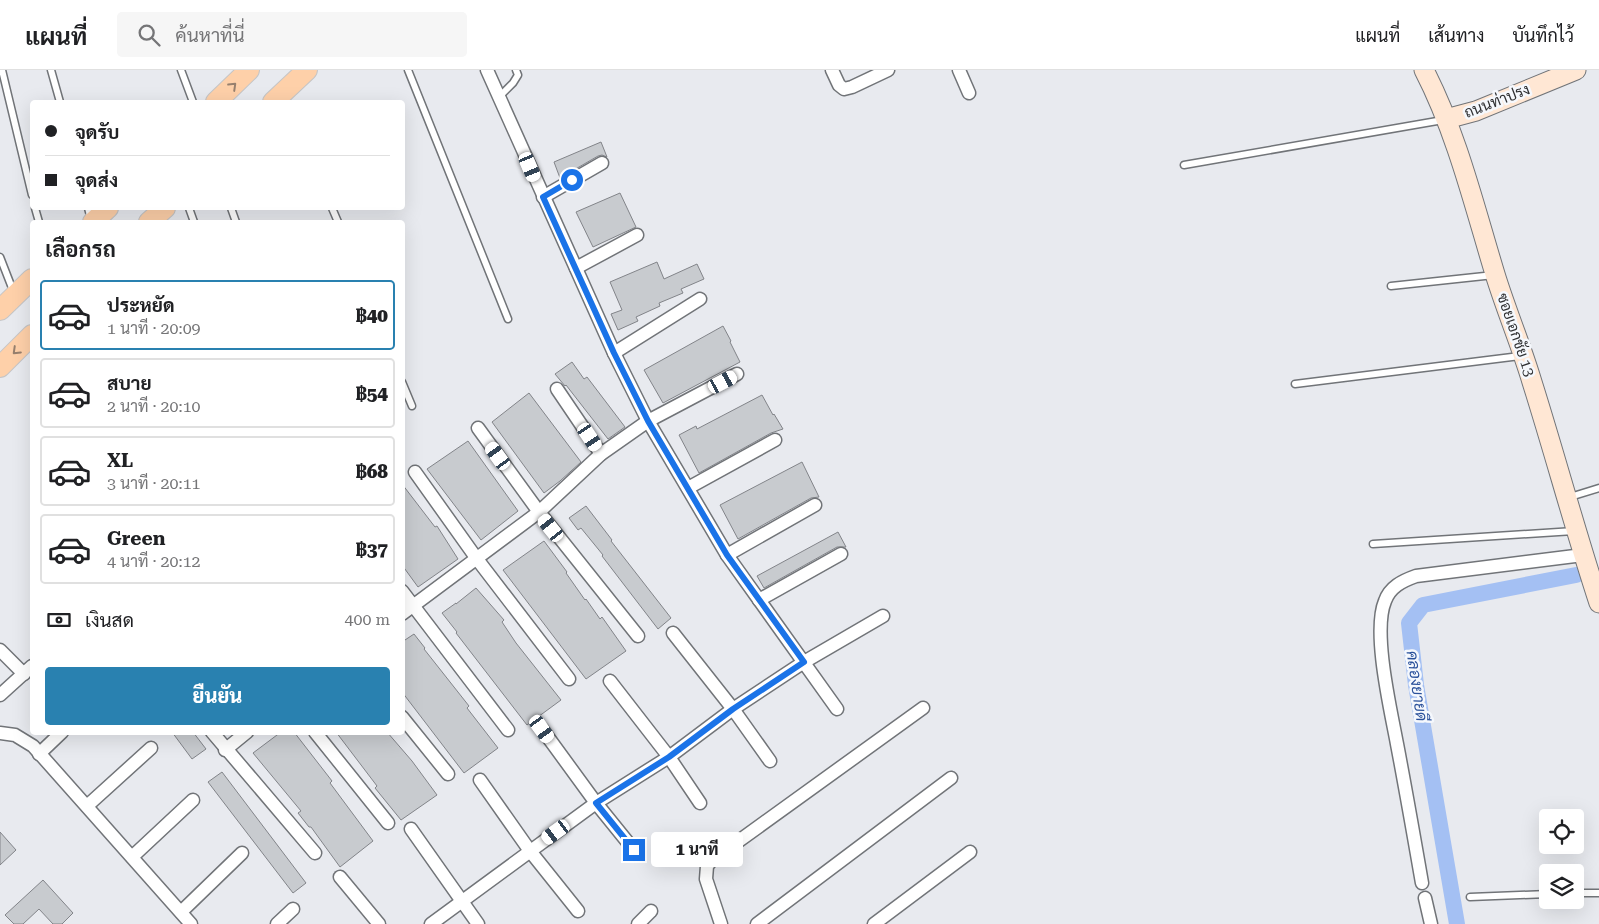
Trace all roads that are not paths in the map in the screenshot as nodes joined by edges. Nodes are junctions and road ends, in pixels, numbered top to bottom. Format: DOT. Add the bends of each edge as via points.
graph roads {
  1 [pos="2,70"];
  2 [pos="51,70"];
  3 [pos="181,70"];
  4 [pos="249,70"];
  5 [pos="307,70"];
  6 [pos="408,70"];
  7 [pos="487,70"];
  8 [pos="516,70"];
  9 [pos="832,70"];
  10 [pos="888,70"];
  11 [pos="959,70"];
  12 [pos="1424,70"];
  13 [pos="1576,70"];
  14 [pos="969,93"];
  15 [pos="500,96"];
  16 [pos="282,97"];
  17 [pos="59,100"];
  18 [pos="192,100"];
  19 [pos="218,100"];
  20 [pos="1446,119"];
  21 [pos="602,163"];
  22 [pos="1184,165"];
  23 [pos="30,187"];
  24 [pos="543,197"];
  25 [pos="106,210"];
  26 [pos="162,210"];
  27 [pos="95,220"];
  28 [pos="151,220"];
  29 [pos="636,235"];
  30 [pos="0,257"];
  31 [pos="576,268"];
  32 [pos="1496,275"];
  33 [pos="30,282"];
  34 [pos="1391,286"];
  35 [pos="16,297"];
  36 [pos="700,299"];
  37 [pos="0,310"];
  38 [pos="508,319"];
  39 [pos="30,337"];
  40 [pos="614,353"];
  41 [pos="1524,355"];
  42 [pos="0,367"];
  43 [pos="738,374"];
  44 [pos="1295,384"];
  45 [pos="405,389"];
  46 [pos="558,389"];
  47 [pos="412,406"];
  48 [pos="648,421"];
  49 [pos="478,428"];
  50 [pos="774,440"];
  51 [pos="601,454"];
  52 [pos="415,472"];
  53 [pos="688,488"];
  54 [pos="1599,488"];
  55 [pos="1566,498"];
  56 [pos="815,505"];
  57 [pos="539,512"];
  58 [pos="1576,531"];
  59 [pos="1373,544"];
  60 [pos="841,554"];
  61 [pos="727,555"];
  62 [pos="1584,555"];
  63 [pos="477,559"];
  64 [pos="405,595"];
  65 [pos="759,600"];
  66 [pos="1599,603"];
  67 [pos="413,606"];
  68 [pos="405,612"];
  69 [pos="884,616"];
  70 [pos="673,633"];
  71 [pos="638,636"];
  72 [pos="0,650"];
  73 [pos="804,662"];
  74 [pos="28,670"];
  75 [pos="569,679"];
  76 [pos="610,681"];
  77 [pos="0,695"];
  78 [pos="923,708"];
  79 [pos="733,709"];
  80 [pos="837,709"];
  81 [pos="405,721"];
  82 [pos="542,729"];
  83 [pos="508,730"];
  84 [pos="0,734"];
  85 [pos="59,735"];
  86 [pos="214,735"];
  87 [pos="244,735"];
  88 [pos="317,735"];
  89 [pos="151,748"];
  90 [pos="225,750"];
  91 [pos="39,754"];
  92 [pos="669,757"];
  93 [pos="770,761"];
  94 [pos="448,774"];
  95 [pos="951,778"];
  96 [pos="480,780"];
  97 [pos="193,800"];
  98 [pos="596,803"];
  99 [pos="700,803"];
  100 [pos="87,806"];
  101 [pos="388,823"];
  102 [pos="411,829"];
  103 [pos="634,850"];
  104 [pos="530,852"];
  105 [pos="970,852"];
  106 [pos="242,853"];
  107 [pos="315,853"];
  108 [pos="132,857"];
  109 [pos="340,877"];
  110 [pos="1422,883"];
  111 [pos="1584,893"];
  112 [pos="1599,893"];
  113 [pos="1539,894"];
  114 [pos="1470,897"];
  115 [pos="1425,898"];
  116 [pos="461,902"];
  117 [pos="293,909"];
  118 [pos="578,911"];
  119 [pos="181,912"];
  120 [pos="651,912"];
  121 [pos="192,924"];
  122 [pos="277,924"];
  123 [pos="379,924"];
  124 [pos="431,924"];
  125 [pos="478,924"];
  126 [pos="638,924"];
  127 [pos="721,924"];
  128 [pos="757,924"];
  129 [pos="874,924"];
  130 [pos="1431,924"];
  1 -- 23 [label="lane"];
  2 -- 17 [label="lane"];
  3 -- 18 [label="lane"];
  19 -- 4 [label="main road, one-way"];
  5 -- 16 [label="main road"];
  6 -- 38 [label="lane"];
  7 -- 15 [label="street"];
  8 -- 15 [label="lane" via="518,75"];
  9 -- 10 [label="street" via="839,85 848,89"];
  11 -- 14 [label="street"];
  12 -- 20 [label="street, ซอยเอกชัย 13"];
  13 -- 20 [label="street, ถนนท่าปรง" via="1476,111"];
  15 -- 24 [label="street"];
  20 -- 22 [label="lane"];
  20 -- 32 [label="street, ซอยเอกชัย 13"];
  21 -- 24 [label="street"];
  24 -- 31 [label="street"];
  25 -- 27 [label="main road"];
  26 -- 28 [label="main road"];
  29 -- 31 [label="street"];
  30 -- 35 [label="lane"];
  31 -- 40 [label="street"];
  32 -- 34 [label="lane"];
  32 -- 41 [label="street, ซอยเอกชัย 13"];
  33 -- 35 [label="main road"];
  35 -- 37 [label="main road"];
  36 -- 40 [label="street"];
  39 -- 42 [label="main road, one-way"];
  40 -- 48 [label="street"];
  41 -- 44 [label="lane"];
  41 -- 55 [label="street, ซอยเอกชัย 13"];
  43 -- 48 [label="street"];
  45 -- 47 [label="lane"];
  46 -- 51 [label="street"];
  48 -- 51 [label="street"];
  48 -- 53 [label="street"];
  49 -- 57 [label="street"];
  50 -- 53 [label="street"];
  51 -- 57 [label="street"];
  52 -- 63 [label="street"];
  53 -- 61 [label="street"];
  54 -- 55 [label="lane"];
  55 -- 58 [label="street, ซอยเอกชัย 13"];
  56 -- 61 [label="street"];
  57 -- 63 [label="street"];
  57 -- 71 [label="street"];
  58 -- 59 [label="lane"];
  58 -- 62 [label="street, ซอยเอกชัย 13"];
  60 -- 65 [label="street"];
  61 -- 65 [label="street"];
  62 -- 66 [label="street, ซอยเอกชัย 13"];
  62 -- 110 [label="street" via="1416,576 1396,586 1385,601 1381,631 1385,676"];
  63 -- 67 [label="street"];
  63 -- 75 [label="street"];
  64 -- 67 [label="street"];
  65 -- 73 [label="street"];
  67 -- 68 [label="street"];
  67 -- 83 [label="street"];
  69 -- 73 [label="street"];
  70 -- 79 [label="street"];
  72 -- 74 [label="street"];
  73 -- 79 [label="street"];
  73 -- 80 [label="street"];
  74 -- 77 [label="street"];
  76 -- 92 [label="street"];
  78 -- 127 [label="street" via="711,861 707,866 706,879"];
  79 -- 92 [label="street"];
  79 -- 93 [label="street"];
  81 -- 94 [label="street"];
  82 -- 98 [label="street"];
  84 -- 91 [label="street" via="15,735 33,746"];
  85 -- 91 [label="street"];
  86 -- 90 [label="street"];
  87 -- 90 [label="street"];
  88 -- 101 [label="street"];
  89 -- 100 [label="street"];
  90 -- 107 [label="street"];
  91 -- 100 [label="street"];
  92 -- 98 [label="street"];
  92 -- 99 [label="street"];
  95 -- 128 [label="street"];
  96 -- 104 [label="street"];
  97 -- 108 [label="street"];
  98 -- 103 [label="street"];
  98 -- 104 [label="street"];
  100 -- 108 [label="street"];
  102 -- 116 [label="street"];
  104 -- 116 [label="street"];
  104 -- 118 [label="street"];
  105 -- 129 [label="street"];
  106 -- 119 [label="street"];
  108 -- 119 [label="street"];
  109 -- 123 [label="street"];
  111 -- 112 [label="lane"];
  113 -- 114 [label="lane"];
  115 -- 130 [label="street"];
  116 -- 124 [label="street"];
  116 -- 125 [label="street"];
  117 -- 122 [label="street"];
  119 -- 121 [label="street"];
  120 -- 126 [label="street"];
}
